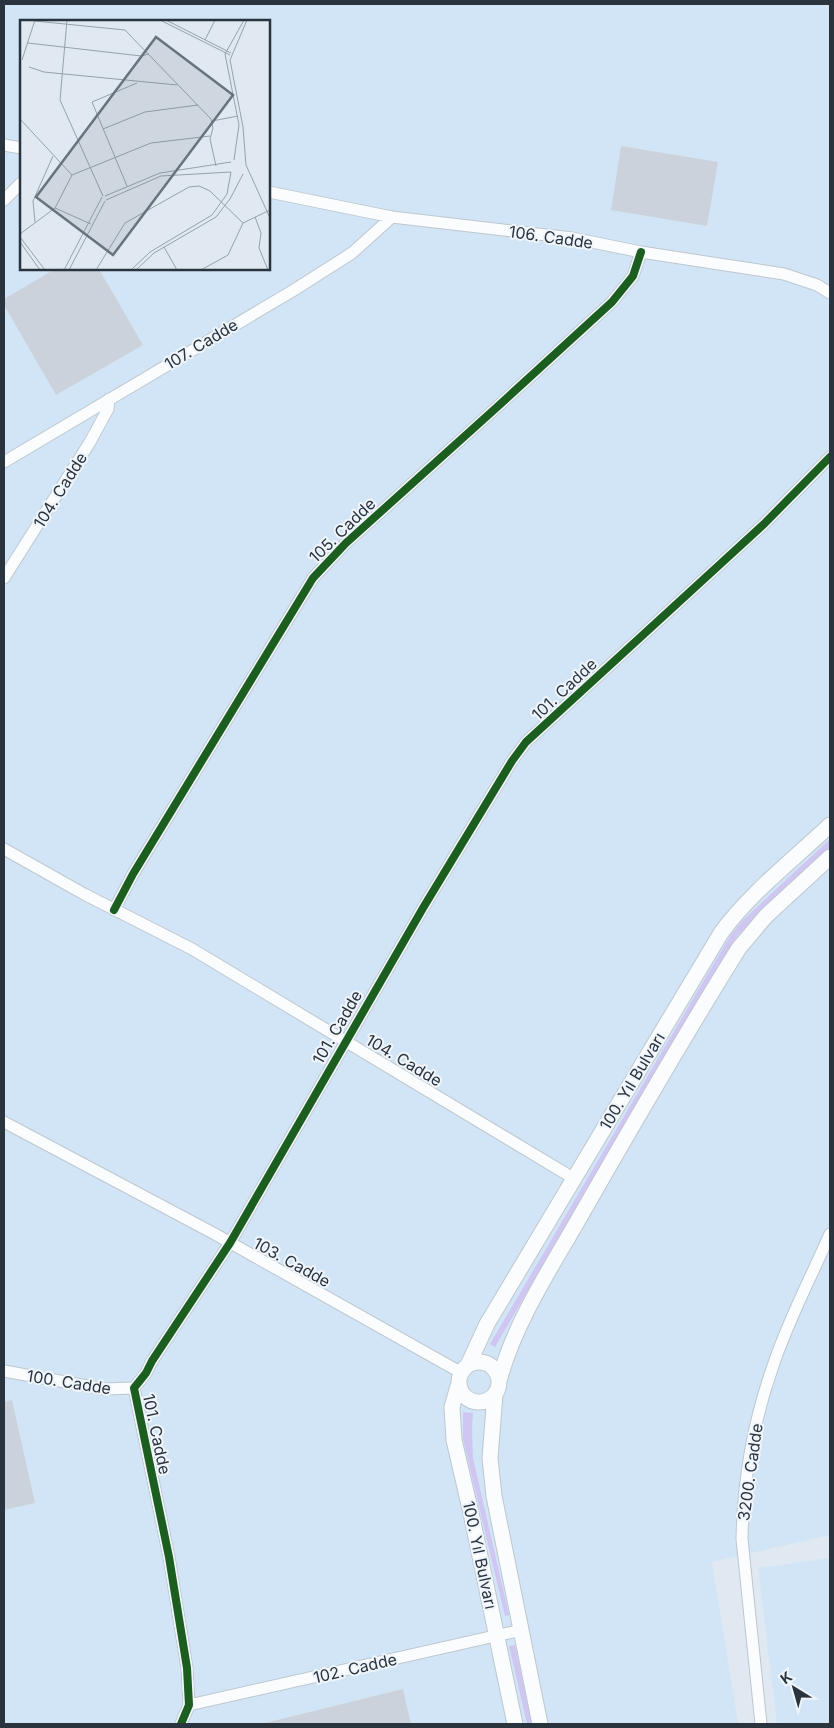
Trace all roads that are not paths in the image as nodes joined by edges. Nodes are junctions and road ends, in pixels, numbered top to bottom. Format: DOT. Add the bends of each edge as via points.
graph roads {
  1 [pos="4,145"];
  2 [pos="20,148"];
  3 [pos="20,184"];
  4 [pos="270,192"];
  5 [pos="4,200"];
  6 [pos="392,217"];
  7 [pos="641,252"];
  8 [pos="829,289"];
  9 [pos="109,399"];
  10 [pos="830,458"];
  11 [pos="4,462"];
  12 [pos="4,578"];
  13 [pos="830,825"];
  14 [pos="4,849"];
  15 [pos="830,857"];
  16 [pos="114,910"];
  17 [pos="345,1041"];
  18 [pos="4,1122"];
  19 [pos="574,1178"];
  20 [pos="830,1234"];
  21 [pos="230,1243"];
  22 [pos="4,1371"];
  23 [pos="463,1374"];
  24 [pos="497,1387"];
  25 [pos="134,1388"];
  26 [pos="522,1630"];
  27 [pos="497,1636"];
  28 [pos="189,1706"];
  29 [pos="181,1724"];
  30 [pos="515,1724"];
  31 [pos="540,1724"];
  32 [pos="762,1724"];
  1 -- 2 [label="street"];
  3 -- 5 [label="street"];
  4 -- 6 [label="street, 106. Cadde"];
  6 -- 7 [label="street, 106. Cadde" via="572,238"];
  6 -- 9 [label="street, 107. Cadde" via="352,253"];
  7 -- 8 [label="street, 106. Cadde" via="784,274"];
  7 -- 16 [label="street, 105. Cadde" via="633,276 612,302 346,543 313,578"];
  9 -- 11 [label="street, 107. Cadde"];
  9 -- 12 [label="street, 104. Cadde" via="108,408 90,442"];
  10 -- 17 [label="street, 101. Cadde" via="764,524 526,742"];
  13 -- 19 [label="main road, 100. Yıl Bulvarı" via="730,920"];
  14 -- 16 [label="street, 104. Cadde"];
  15 -- 24 [label="main road, 100. Yıl Bulvarı" via="766,916 730,962 531,1304 514,1338"];
  16 -- 17 [label="street, 104. Cadde" via="192,949"];
  17 -- 19 [label="street, 104. Cadde"];
  17 -- 21 [label="street, 101. Cadde"];
  18 -- 21 [label="street, 103. Cadde"];
  19 -- 23 [label="main road, 100. Yıl Bulvarı" via="487,1324"];
  20 -- 32 [label="street, 3200. Cadde" via="774,1363 752,1445 742,1517 747,1600"];
  21 -- 23 [label="street, 103. Cadde"];
  21 -- 25 [label="street, 101. Cadde"];
  22 -- 25 [label="street, 100. Cadde" via="104,1389"];
  23 -- 24 [label="main road" via="482,1362 489,1364 494,1368"];
  23 -- 24 [label="main road" via="465,1398 478,1402 491,1399"];
  23 -- 27 [label="main road, 100. Yıl Bulvarı" via="452,1407 454,1440"];
  24 -- 26 [label="main road, 100. Yıl Bulvarı" via="490,1451 493,1488"];
  25 -- 28 [label="street, 101. Cadde" via="169,1557 187,1668"];
  26 -- 27 [label="street, 102. Cadde"];
  26 -- 31 [label="main road, 100. Yıl Bulvarı"];
  27 -- 28 [label="street, 102. Cadde"];
  27 -- 30 [label="main road, 100. Yıl Bulvarı"];
  28 -- 29 [label="street, 101. Cadde"];
}
